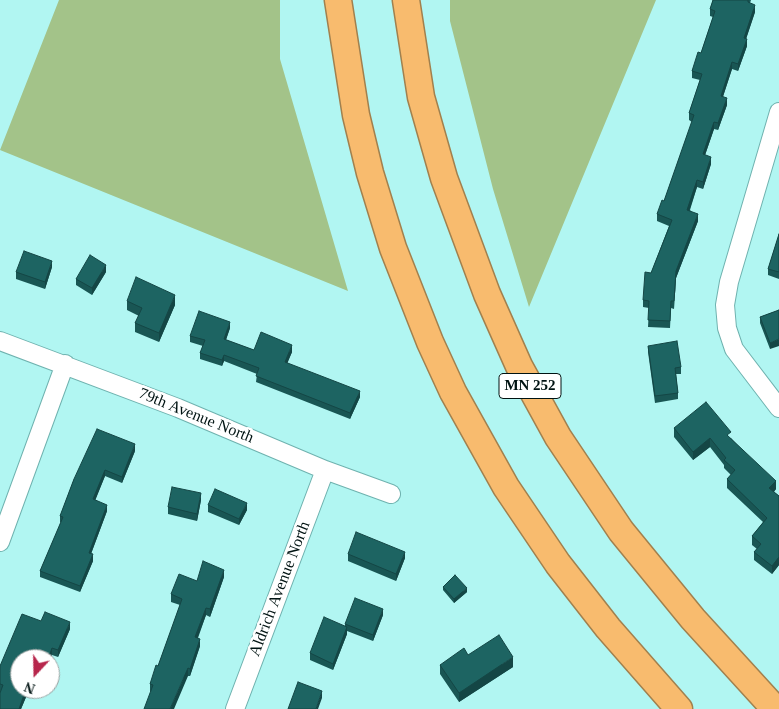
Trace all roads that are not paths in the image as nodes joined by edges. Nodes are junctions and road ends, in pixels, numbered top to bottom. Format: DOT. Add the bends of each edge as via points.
graph roads {
  1 [pos="338,0"];
  2 [pos="406,0"];
  3 [pos="779,112"];
  4 [pos="0,341"];
  5 [pos="65,364"];
  6 [pos="779,408"];
  7 [pos="325,470"];
  8 [pos="391,494"];
  9 [pos="0,542"];
  10 [pos="236,709"];
  11 [pos="679,709"];
  12 [pos="775,709"];
  1 -- 11 [label="highway" via="356,115 370,173 393,248 453,392 506,487 558,564 608,628"];
  2 -- 12 [label="highway, MN 252" via="421,97 444,178 487,294 519,366 558,437 621,531 693,619"];
  3 -- 6 [label="street" via="725,305 727,328 734,349"];
  4 -- 5 [label="street, 79th Avenue North"];
  5 -- 7 [label="street, 79th Avenue North"];
  5 -- 9 [label="street"];
  7 -- 8 [label="street, 79th Avenue North"];
  7 -- 10 [label="street, Aldrich Avenue North"];
}
